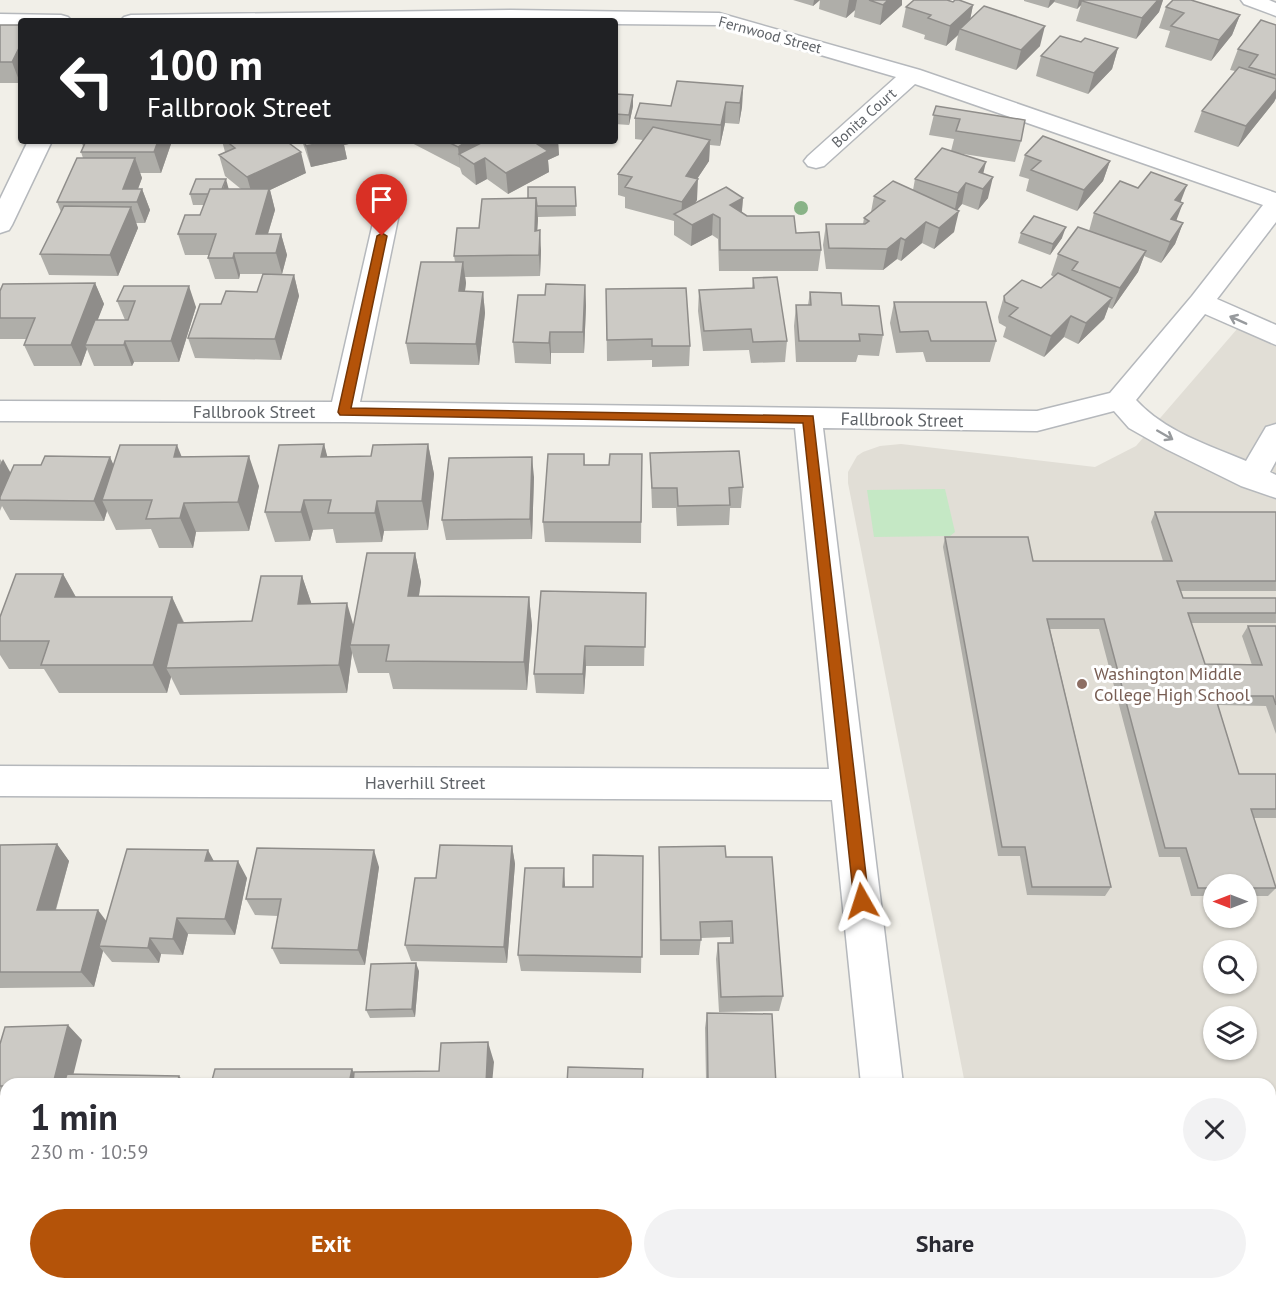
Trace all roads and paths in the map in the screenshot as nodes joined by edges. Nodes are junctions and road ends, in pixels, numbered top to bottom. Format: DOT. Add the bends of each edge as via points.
graph roads {
  1 [pos="1251,0"];
  2 [pos="1276,10"];
  3 [pos="358,18"];
  4 [pos="0,20"];
  5 [pos="18,20"];
  6 [pos="912,75"];
  7 [pos="39,144"];
  8 [pos="816,161"];
  9 [pos="1276,203"];
  10 [pos="387,214"];
  11 [pos="0,225"];
  12 [pos="1201,303"];
  13 [pos="1276,336"];
  14 [pos="1120,400"];
  15 [pos="0,411"];
  16 [pos="344,412"];
  17 [pos="808,419"];
  18 [pos="1276,434"];
  19 [pos="1264,483"];
  20 [pos="0,781"];
  21 [pos="849,785"];
  22 [pos="881,1078"];
  1 -- 2 [label="street"];
  3 -- 6 [label="street, Fernwood Street" via="719,19"];
  4 -- 5 [label="street"];
  6 -- 8 [label="street, Bonita Court"];
  6 -- 9 [label="street, Fernwood Street"];
  7 -- 11 [label="street"];
  9 -- 12 [label="street"];
  10 -- 16 [label="street"];
  13 -- 12 [label="street, one-way"];
  12 -- 14 [label="street"];
  14 -- 17 [label="street, Fallbrook Street" via="1036,421"];
  14 -- 19 [label="street, one-way" via="1139,421"];
  15 -- 16 [label="street, Fallbrook Street"];
  16 -- 17 [label="street, Fallbrook Street"];
  17 -- 21 [label="street"];
  18 -- 19 [label="street"];
  20 -- 21 [label="street, Haverhill Street"];
  21 -- 22 [label="street"];
}
